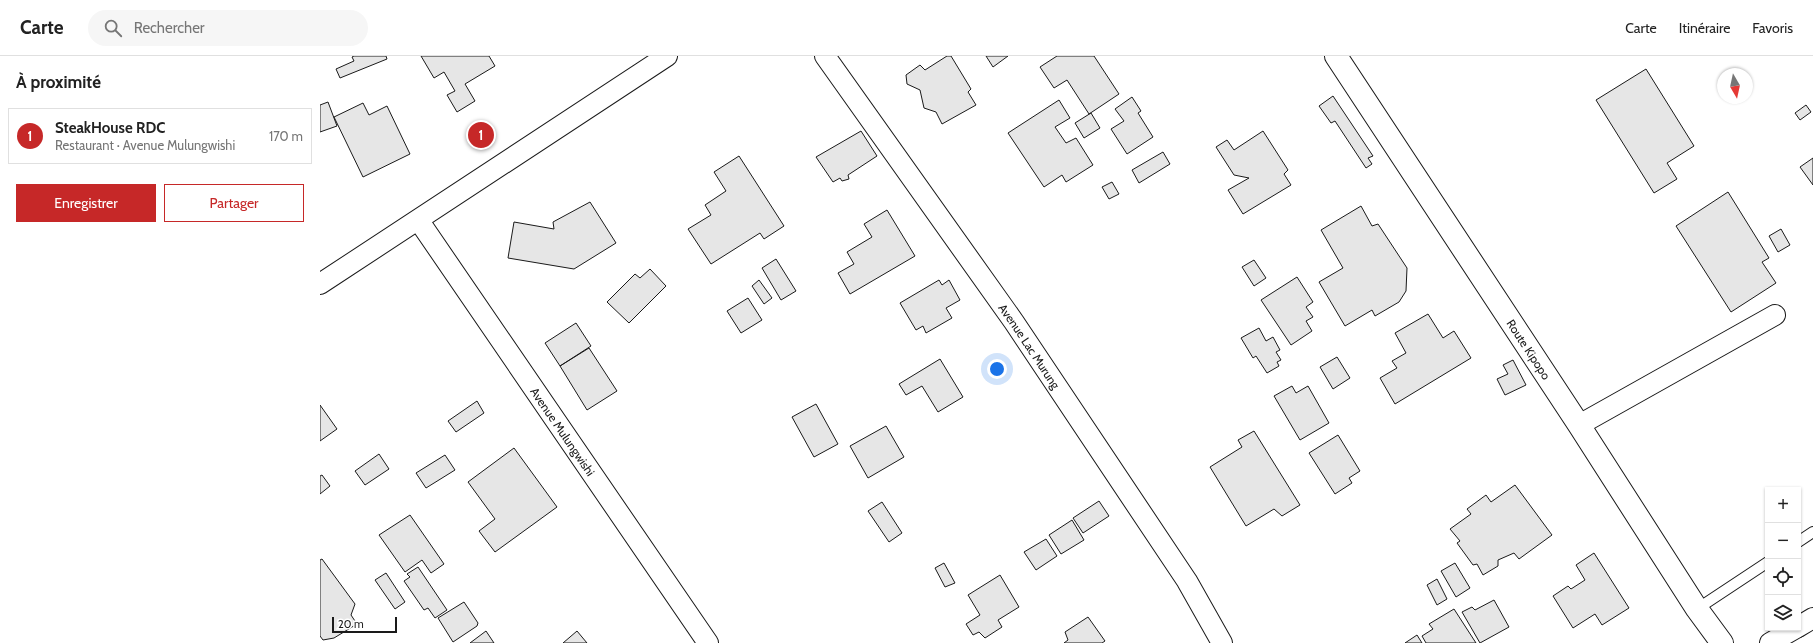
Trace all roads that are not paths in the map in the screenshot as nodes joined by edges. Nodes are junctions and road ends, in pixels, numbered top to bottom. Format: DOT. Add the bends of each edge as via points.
graph roads {
  1 [pos="667,56"];
  2 [pos="825,56"];
  3 [pos="1336,56"];
  4 [pos="419,221"];
  5 [pos="320,284"];
  6 [pos="1775,315"];
  7 [pos="1579,425"];
  8 [pos="1813,532"];
  9 [pos="1801,540"];
  10 [pos="1765,564"];
  11 [pos="1697,609"];
  12 [pos="1813,618"];
  13 [pos="1801,625"];
  14 [pos="1790,631"];
  15 [pos="708,643"];
  16 [pos="1222,643"];
  17 [pos="1722,643"];
  18 [pos="1770,643"];
  1 -- 4 [label="street"];
  2 -- 16 [label="street, Avenue Lac Murung" via="1019,329 1187,581"];
  3 -- 7 [label="main road, Route Kipopo"];
  4 -- 5 [label="street"];
  4 -- 15 [label="street, Avenue Mulungwishi"];
  6 -- 7 [label="street"];
  7 -- 11 [label="main road, Route Kipopo"];
  8 -- 9 [label="lane"];
  10 -- 11 [label="lane"];
  11 -- 17 [label="main road, Route Kipopo"];
  12 -- 13 [label="street"];
  14 -- 18 [label="street"];
}
